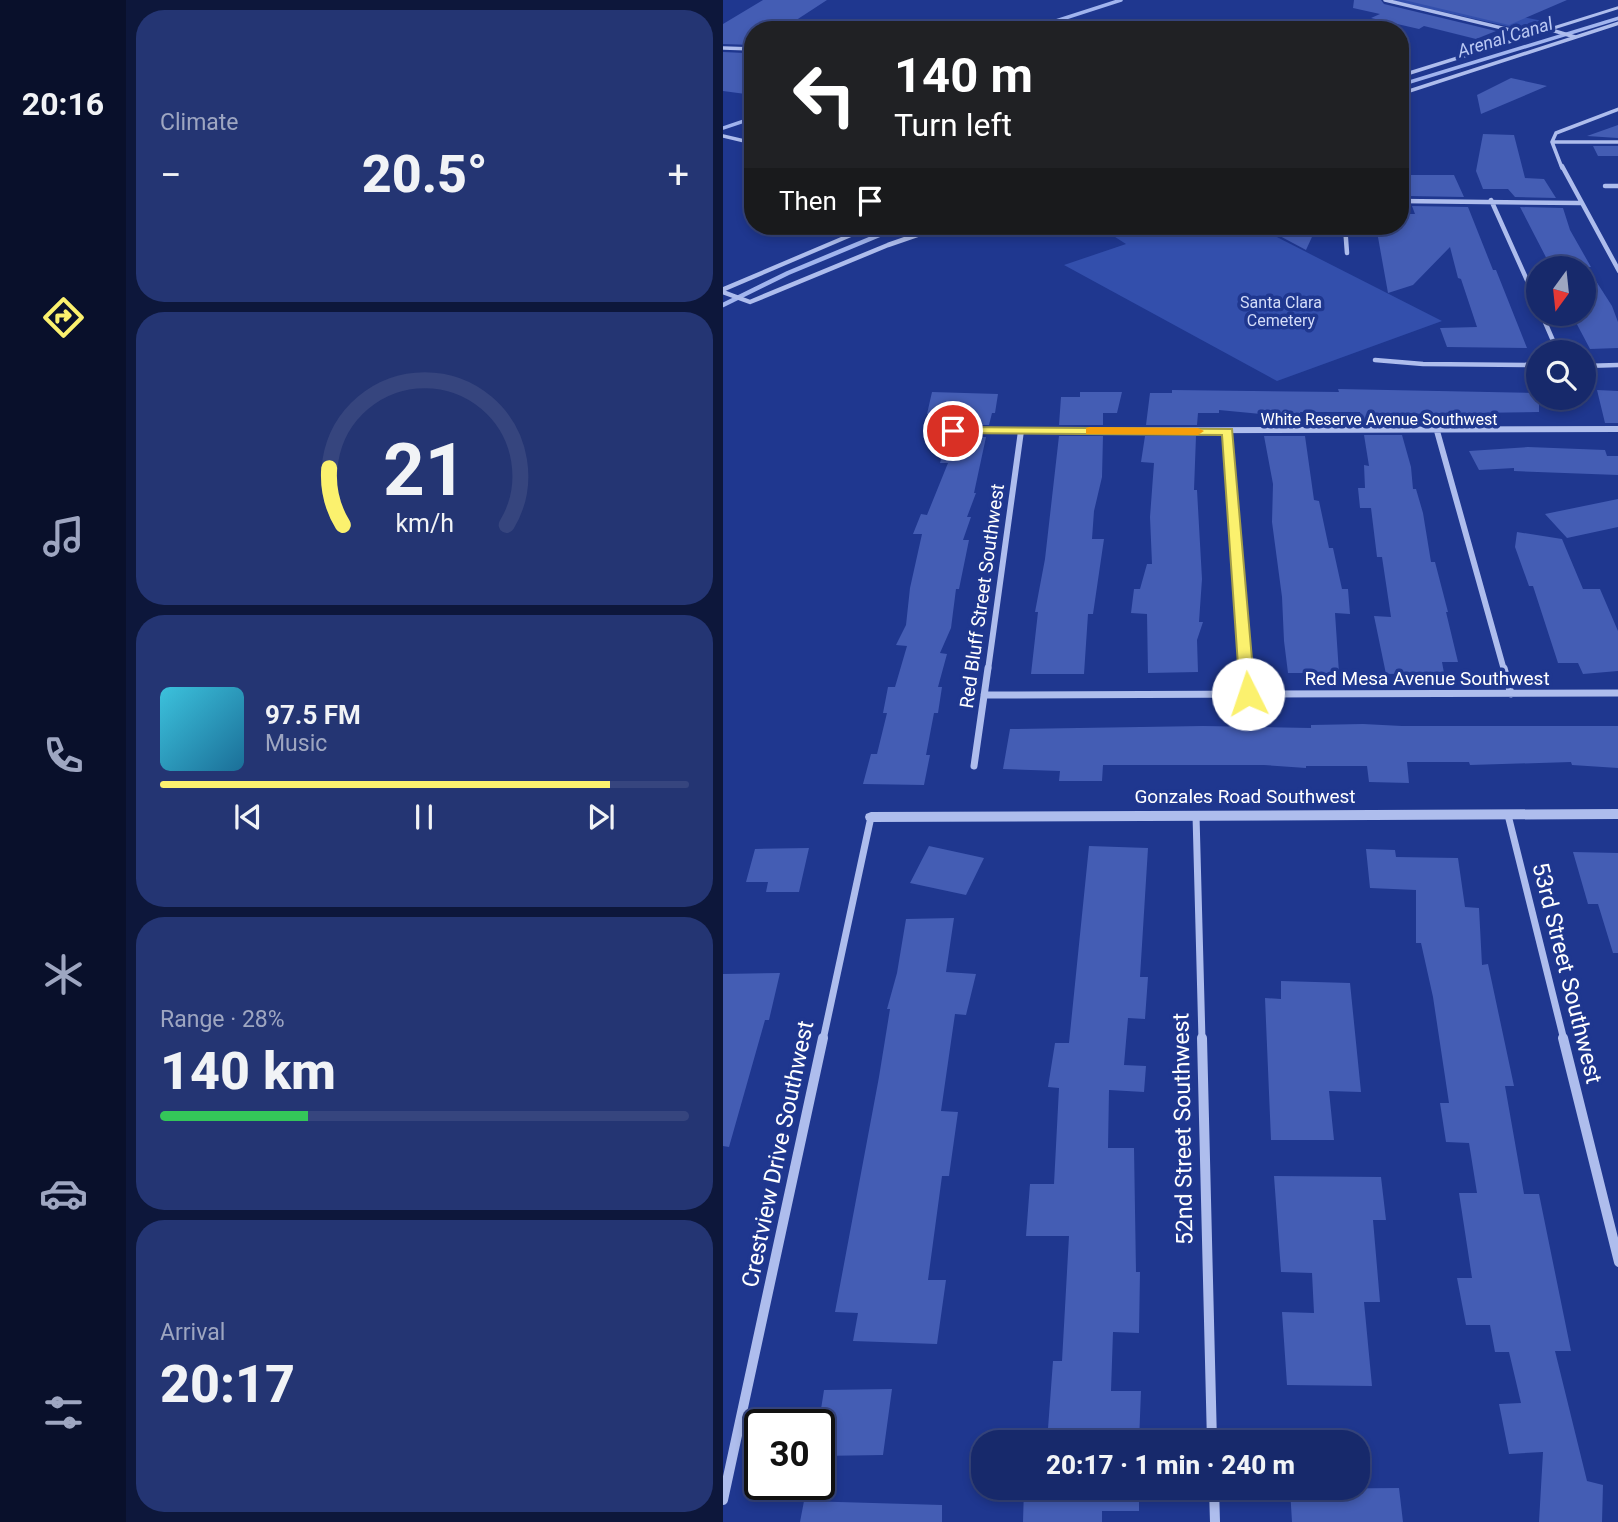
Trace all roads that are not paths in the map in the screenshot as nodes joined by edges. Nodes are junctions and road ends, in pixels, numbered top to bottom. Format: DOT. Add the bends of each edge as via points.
graph roads {
  1 [pos="1385,0"];
  2 [pos="1618,7"];
  3 [pos="1618,23"];
  4 [pos="1548,29"];
  5 [pos="1530,35"];
  6 [pos="1576,37"];
  7 [pos="723,47"];
  8 [pos="744,48"];
  9 [pos="1409,73"];
  10 [pos="1409,91"];
  11 [pos="1618,110"];
  12 [pos="723,136"];
  13 [pos="744,141"];
  14 [pos="1552,142"];
  15 [pos="1618,142"];
  16 [pos="1605,186"];
  17 [pos="1618,186"];
  18 [pos="1409,201"];
  19 [pos="1491,201"];
  20 [pos="1580,203"];
  21 [pos="853,235"];
  22 [pos="917,235"];
  23 [pos="1346,235"];
  24 [pos="1347,253"];
  25 [pos="1618,271"];
  26 [pos="1526,278"];
  27 [pos="725,292"];
  28 [pos="1375,360"];
  29 [pos="1526,365"];
  30 [pos="1618,365"];
  31 [pos="1596,366"];
  32 [pos="1618,429"];
  33 [pos="930,431"];
  34 [pos="1021,431"];
  35 [pos="1228,431"];
  36 [pos="1437,431"];
  37 [pos="1618,693"];
  38 [pos="1248,694"];
  39 [pos="1511,694"];
  40 [pos="984,695"];
  41 [pos="974,766"];
  42 [pos="1618,814"];
  43 [pos="1196,815"];
  44 [pos="1508,815"];
  45 [pos="871,817"];
  46 [pos="1618,1262"];
  47 [pos="1212,1430"];
  48 [pos="723,1500"];
  49 [pos="1214,1500"];
  50 [pos="1215,1522"];
  1 -- 5 [label="street"];
  2 -- 4 [label="street"];
  3 -- 6 [label="street"];
  4 -- 5 [label="street"];
  4 -- 6 [label="street"];
  5 -- 9 [label="street"];
  6 -- 10 [label="street"];
  7 -- 8 [label="street"];
  11 -- 14 [label="street" via="1556,133"];
  12 -- 13 [label="street"];
  14 -- 15 [label="street"];
  14 -- 20 [label="street"];
  16 -- 17 [label="street"];
  18 -- 19 [label="street"];
  19 -- 20 [label="street"];
  19 -- 26 [label="street"];
  20 -- 25 [label="street"];
  21 -- 27 [label="street"];
  22 -- 27 [label="street" via="750,302"];
  23 -- 24 [label="street"];
  28 -- 29 [label="street"];
  30 -- 31 [label="street"];
  32 -- 36 [label="street, White Reserve Avenue Southwest"];
  33 -- 34 [label="street, White Reserve Avenue Southwest"];
  34 -- 35 [label="street, White Reserve Avenue Southwest"];
  34 -- 40 [label="street, Red Bluff Street Southwest"];
  35 -- 36 [label="street, White Reserve Avenue Southwest"];
  35 -- 38 [label="street"];
  36 -- 39 [label="street"];
  37 -- 39 [label="street, Red Mesa Avenue Southwest"];
  38 -- 39 [label="street, Red Mesa Avenue Southwest"];
  38 -- 40 [label="street, Red Mesa Avenue Southwest"];
  40 -- 41 [label="street, Red Bluff Street Southwest"];
  42 -- 44 [label="street, Gonzales Road Southwest"];
  43 -- 44 [label="street, Gonzales Road Southwest"];
  43 -- 45 [label="street, Gonzales Road Southwest"];
  43 -- 47 [label="street, 52nd Street Southwest"];
  44 -- 46 [label="street, 53rd Street Southwest"];
  45 -- 48 [label="street, Crestview Drive Southwest"];
  49 -- 50 [label="street"];
}
